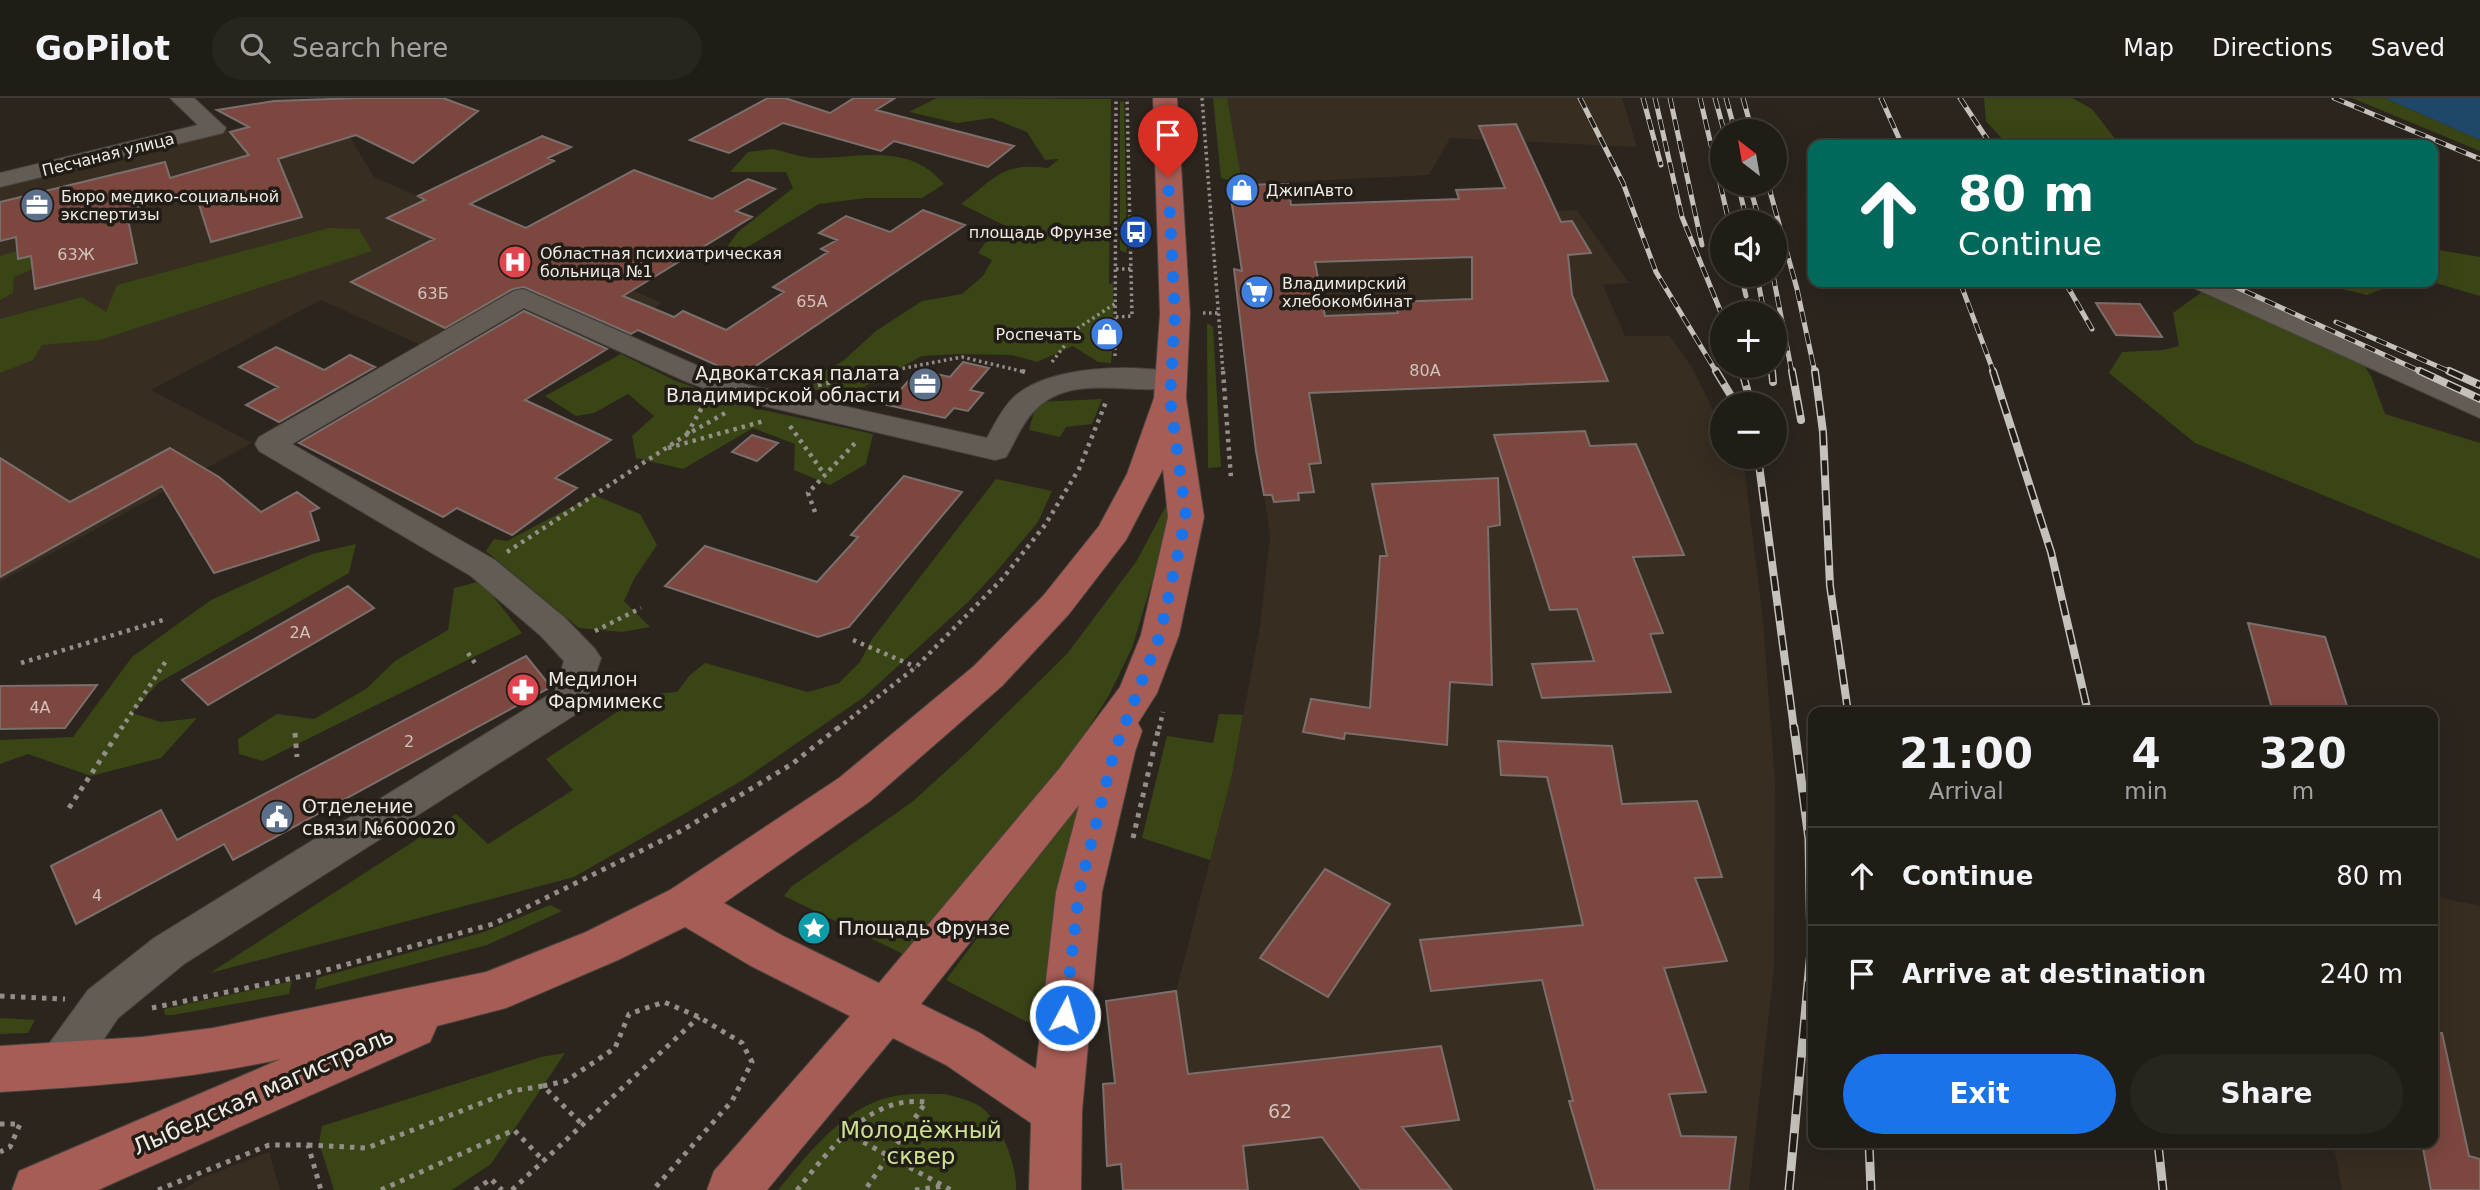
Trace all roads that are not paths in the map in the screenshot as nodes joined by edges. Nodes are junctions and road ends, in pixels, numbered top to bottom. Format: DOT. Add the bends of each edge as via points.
graph roads {
  1 [pos="181,98"];
  2 [pos="1165,98"];
  3 [pos="0,180"];
  4 [pos="2214,287"];
  5 [pos="1170,389"];
  6 [pos="2480,409"];
  7 [pos="1137,693"];
  8 [pos="686,904"];
  9 [pos="489,993"];
  10 [pos="886,1010"];
  11 [pos="59,1067"];
  12 [pos="0,1069"];
  13 [pos="1057,1111"];
  14 [pos="38,1190"];
  15 [pos="733,1190"];
  16 [pos="1055,1190"];
  1 -- 3 [label="street, Песчаная улица" via="215,128"];
  2 -- 5 [label="main road" via="1175,314"];
  4 -- 6 [label="street"];
  5 -- 7 [label="main road" via="1186,517 1160,635"];
  5 -- 8 [label="main road" via="1144,474 1113,532 1046,615 988,676 854,790"];
  5 -- 11 [label="street" via="1114,378 1076,379 1025,404 995,450 788,410 523,297 270,444 483,568 583,658 571,699 169,951 103,1004"];
  7 -- 10 [label="main road" via="1074,781"];
  7 -- 13 [label="main road" via="1114,752 1079,892"];
  8 -- 9 [label="main road" via="602,946"];
  8 -- 10 [label="main road" via="766,951"];
  9 -- 11 [label="main road" via="213,1051"];
  9 -- 14 [label="main road, Лыбедская магистраль"];
  10 -- 13 [label="main road" via="963,1049"];
  10 -- 15 [label="main road"];
  11 -- 12 [label="main road"];
  13 -- 16 [label="main road"];
}
